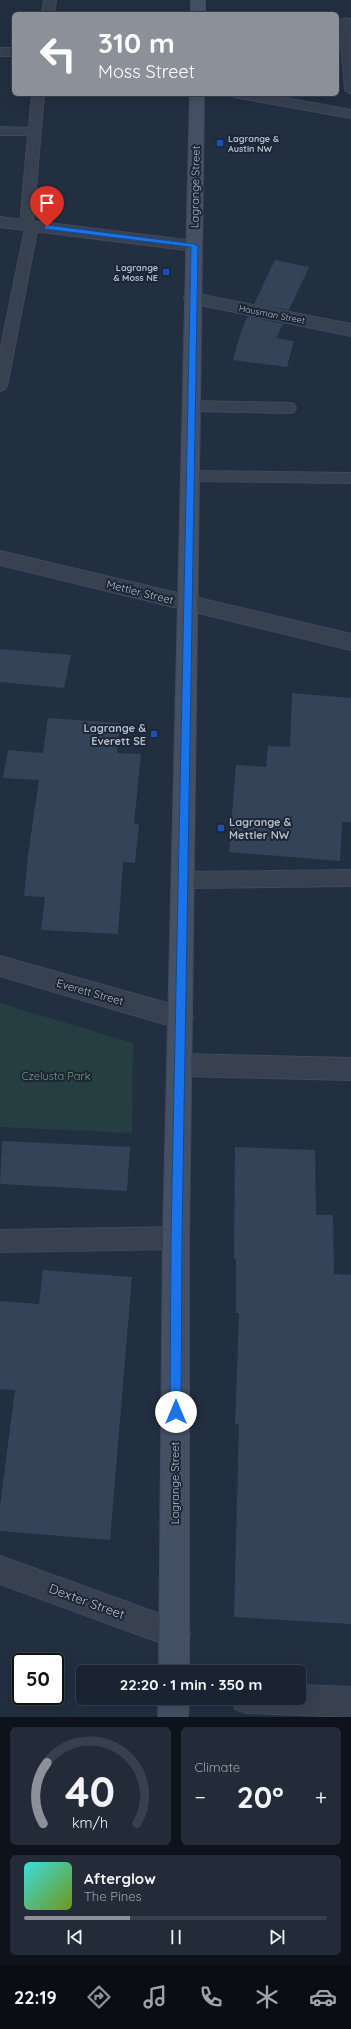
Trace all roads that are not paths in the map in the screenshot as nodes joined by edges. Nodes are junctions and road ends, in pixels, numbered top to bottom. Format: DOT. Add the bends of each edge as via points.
graph roads {
  1 [pos="50,0"];
  2 [pos="198,0"];
  3 [pos="48,12"];
  4 [pos="198,12"];
  5 [pos="351,22"];
  6 [pos="0,52"];
  7 [pos="12,52"];
  8 [pos="351,90"];
  9 [pos="38,96"];
  10 [pos="197,96"];
  11 [pos="250,96"];
  12 [pos="351,114"];
  13 [pos="0,131"];
  14 [pos="34,132"];
  15 [pos="0,222"];
  16 [pos="29,225"];
  17 [pos="194,246"];
  18 [pos="192,298"];
  19 [pos="351,330"];
  20 [pos="0,386"];
  21 [pos="191,406"];
  22 [pos="289,408"];
  23 [pos="190,476"];
  24 [pos="351,478"];
  25 [pos="0,558"];
  26 [pos="188,604"];
  27 [pos="351,642"];
  28 [pos="351,878"];
  29 [pos="183,880"];
  30 [pos="0,966"];
  31 [pos="181,1018"];
  32 [pos="180,1065"];
  33 [pos="351,1069"];
  34 [pos="176,1238"];
  35 [pos="0,1241"];
  36 [pos="0,1570"];
  37 [pos="175,1633"];
  38 [pos="174,1665"];
  39 [pos="306,1700"];
  40 [pos="351,1702"];
  41 [pos="174,1705"];
  42 [pos="174,1717"];
  1 -- 3 [label="lane"];
  2 -- 4 [label="main road"];
  5 -- 8 [label="lane" via="346,21"];
  6 -- 7 [label="street"];
  9 -- 14 [label="lane"];
  10 -- 17 [label="main road, Lagrange Street"];
  11 -- 12 [label="street"];
  13 -- 14 [label="lane"];
  14 -- 16 [label="lane"];
  15 -- 16 [label="street"];
  16 -- 17 [label="street"];
  16 -- 20 [label="lane"];
  17 -- 18 [label="main road, Lagrange Street"];
  18 -- 19 [label="street, Hausman Street"];
  18 -- 21 [label="main road, Lagrange Street"];
  21 -- 22 [label="lane"];
  21 -- 23 [label="main road, Lagrange Street"];
  23 -- 24 [label="lane"];
  23 -- 26 [label="main road, Lagrange Street"];
  25 -- 26 [label="street, Mettler Street"];
  26 -- 27 [label="street, Mettler Street"];
  26 -- 29 [label="main road, Lagrange Street"];
  28 -- 29 [label="lane"];
  29 -- 31 [label="main road, Lagrange Street"];
  30 -- 31 [label="street, Everett Street"];
  31 -- 32 [label="main road, Lagrange Street"];
  32 -- 33 [label="street"];
  32 -- 34 [label="main road, Lagrange Street"];
  34 -- 35 [label="lane"];
  34 -- 37 [label="main road, Lagrange Street"];
  36 -- 37 [label="street, Dexter Street"];
  37 -- 38 [label="main road, Lagrange Street"];
  39 -- 40 [label="street"];
  41 -- 42 [label="main road"];
}
